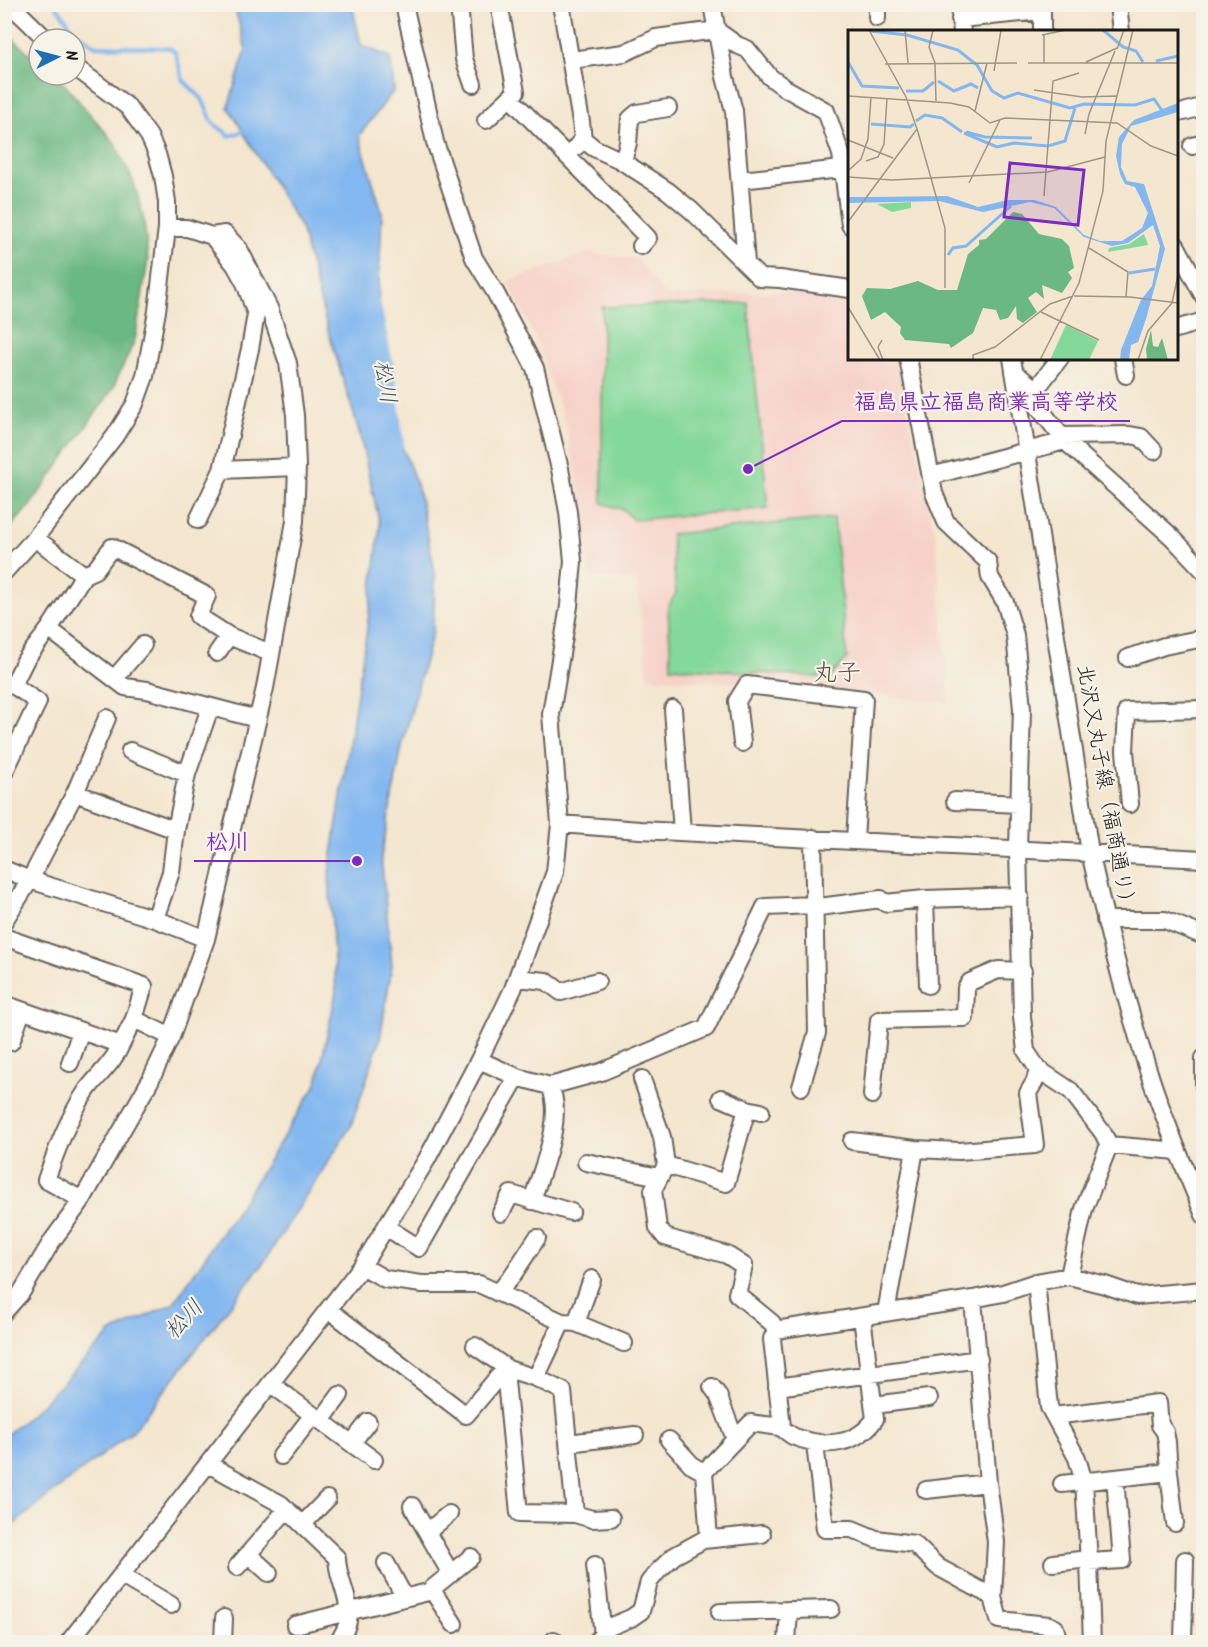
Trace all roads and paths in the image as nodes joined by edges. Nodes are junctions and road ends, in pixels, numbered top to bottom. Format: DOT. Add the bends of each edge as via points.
graph roads {
  1 [pos="10,4"];
  2 [pos="404,4"];
  3 [pos="459,4"];
  4 [pos="499,4"];
  5 [pos="561,4"];
  6 [pos="1118,4"];
  7 [pos="714,6"];
  8 [pos="1042,8"];
  9 [pos="960,18"];
  10 [pos="34,27"];
  11 [pos="716,30"];
  12 [pos="1042,30"];
  13 [pos="1121,30"];
  14 [pos="571,60"];
  15 [pos="87,76"];
  16 [pos="473,84"];
  17 [pos="510,98"];
  18 [pos="1203,106"];
  19 [pos="668,108"];
  20 [pos="1184,112"];
  21 [pos="486,120"];
  22 [pos="583,139"];
  23 [pos="568,156"];
  24 [pos="622,161"];
  25 [pos="846,169"];
  26 [pos="741,180"];
  27 [pos="848,206"];
  28 [pos="167,228"];
  29 [pos="212,236"];
  30 [pos="641,246"];
  31 [pos="1178,253"];
  32 [pos="746,263"];
  33 [pos="1183,274"];
  34 [pos="848,289"];
  35 [pos="1203,297"];
  36 [pos="1203,321"];
  37 [pos="1178,329"];
  38 [pos="908,360"];
  39 [pos="1058,360"];
  40 [pos="1123,360"];
  41 [pos="1013,365"];
  42 [pos="1126,375"];
  43 [pos="1033,393"];
  44 [pos="1063,439"];
  45 [pos="1026,450"];
  46 [pos="1154,451"];
  47 [pos="297,467"];
  48 [pos="222,470"];
  49 [pos="931,476"];
  50 [pos="198,520"];
  51 [pos="35,538"];
  52 [pos="1203,571"];
  53 [pos="4,572"];
  54 [pos="84,574"];
  55 [pos="49,629"];
  56 [pos="229,636"];
  57 [pos="1203,638"];
  58 [pos="142,645"];
  59 [pos="218,653"];
  60 [pos="270,653"];
  61 [pos="1128,658"];
  62 [pos="114,679"];
  63 [pos="210,708"];
  64 [pos="673,709"];
  65 [pos="1203,709"];
  66 [pos="107,718"];
  67 [pos="257,719"];
  68 [pos="742,743"];
  69 [pos="130,751"];
  70 [pos="4,773"];
  71 [pos="187,774"];
  72 [pos="75,793"];
  73 [pos="955,801"];
  74 [pos="1019,804"];
  75 [pos="1130,804"];
  76 [pos="560,824"];
  77 [pos="176,830"];
  78 [pos="682,832"];
  79 [pos="813,838"];
  80 [pos="855,840"];
  81 [pos="1018,849"];
  82 [pos="1090,852"];
  83 [pos="1203,859"];
  84 [pos="4,869"];
  85 [pos="30,880"];
  86 [pos="1020,896"];
  87 [pos="925,899"];
  88 [pos="813,904"];
  89 [pos="155,920"];
  90 [pos="1105,920"];
  91 [pos="4,921"];
  92 [pos="1203,936"];
  93 [pos="4,938"];
  94 [pos="206,939"];
  95 [pos="1023,971"];
  96 [pos="517,978"];
  97 [pos="597,981"];
  98 [pos="928,985"];
  99 [pos="4,1004"];
  100 [pos="22,1011"];
  101 [pos="134,1019"];
  102 [pos="81,1031"];
  103 [pos="171,1038"];
  104 [pos="11,1042"];
  105 [pos="121,1045"];
  106 [pos="1203,1058"];
  107 [pos="479,1060"];
  108 [pos="70,1063"];
  109 [pos="1038,1069"];
  110 [pos="517,1077"];
  111 [pos="642,1079"];
  112 [pos="550,1086"];
  113 [pos="1203,1086"];
  114 [pos="801,1087"];
  115 [pos="872,1095"];
  116 [pos="721,1098"];
  117 [pos="852,1141"];
  118 [pos="1109,1145"];
  119 [pos="915,1149"];
  120 [pos="1178,1151"];
  121 [pos="585,1162"];
  122 [pos="663,1171"];
  123 [pos="82,1200"];
  124 [pos="532,1201"];
  125 [pos="571,1212"];
  126 [pos="501,1213"];
  127 [pos="1203,1215"];
  128 [pos="386,1227"];
  129 [pos="537,1238"];
  130 [pos="362,1266"];
  131 [pos="1069,1276"];
  132 [pos="592,1279"];
  133 [pos="1036,1282"];
  134 [pos="1203,1290"];
  135 [pos="498,1293"];
  136 [pos="973,1299"];
  137 [pos="329,1310"];
  138 [pos="4,1312"];
  139 [pos="886,1313"];
  140 [pos="862,1317"];
  141 [pos="569,1322"];
  142 [pos="776,1330"];
  143 [pos="624,1343"];
  144 [pos="476,1346"];
  145 [pos="979,1359"];
  146 [pos="508,1372"];
  147 [pos="870,1374"];
  148 [pos="536,1378"];
  149 [pos="271,1384"];
  150 [pos="712,1387"];
  151 [pos="777,1387"];
  152 [pos="340,1395"];
  153 [pos="929,1398"];
  154 [pos="874,1405"];
  155 [pos="1054,1416"];
  156 [pos="317,1418"];
  157 [pos="368,1422"];
  158 [pos="782,1427"];
  159 [pos="634,1436"];
  160 [pos="735,1439"];
  161 [pos="669,1440"];
  162 [pos="352,1443"];
  163 [pos="568,1443"];
  164 [pos="815,1443"];
  165 [pos="281,1456"];
  166 [pos="374,1460"];
  167 [pos="208,1464"];
  168 [pos="704,1472"];
  169 [pos="1169,1472"];
  170 [pos="1115,1478"];
  171 [pos="1084,1482"];
  172 [pos="988,1483"];
  173 [pos="1062,1484"];
  174 [pos="926,1490"];
  175 [pos="327,1499"];
  176 [pos="412,1506"];
  177 [pos="286,1509"];
  178 [pos="449,1514"];
  179 [pos="574,1514"];
  180 [pos="611,1518"];
  181 [pos="1175,1523"];
  182 [pos="303,1524"];
  183 [pos="427,1532"];
  184 [pos="762,1534"];
  185 [pos="709,1539"];
  186 [pos="471,1557"];
  187 [pos="1185,1560"];
  188 [pos="1089,1561"];
  189 [pos="386,1563"];
  190 [pos="1053,1563"];
  191 [pos="595,1565"];
  192 [pos="269,1573"];
  193 [pos="452,1574"];
  194 [pos="122,1576"];
  195 [pos="432,1590"];
  196 [pos="993,1597"];
  197 [pos="405,1598"];
  198 [pos="171,1605"];
  199 [pos="831,1609"];
  200 [pos="789,1610"];
  201 [pos="349,1611"];
  202 [pos="720,1612"];
  203 [pos="224,1618"];
  204 [pos="454,1624"];
  205 [pos="295,1625"];
  206 [pos="599,1639"];
  207 [pos="69,1642"];
  208 [pos="223,1642"];
  209 [pos="338,1642"];
  210 [pos="788,1642"];
  211 [pos="1059,1642"];
  212 [pos="1092,1642"];
  213 [pos="1183,1642"];
  1 -- 10 [label="street"];
  2 -- 76 [label="street" via="435,142 474,258 535,368 560,469 573,561 551,714"];
  3 -- 16 [label="street" via="464,59"];
  4 -- 17 [label="street" via="516,92"];
  5 -- 14 [label="street"];
  6 -- 13 [label="street"];
  7 -- 11 [label="street"];
  8 -- 9 [label="street"];
  8 -- 12 [label="street"];
  11 -- 14 [label="street" via="656,39 624,53"];
  11 -- 25 [label="street" via="747,49 770,77 826,111"];
  11 -- 26 [label="street" via="735,111"];
  14 -- 22 [label="street"];
  15 -- 28 [label="street" via="128,107 149,136 164,176"];
  17 -- 21 [label="street"];
  17 -- 23 [label="street"];
  18 -- 20 [label="street"];
  19 -- 24 [label="street" via="637,113 630,119"];
  22 -- 23 [label="street"];
  22 -- 24 [label="street"];
  23 -- 30 [label="street" via="648,238"];
  24 -- 32 [label="street" via="668,191"];
  25 -- 26 [label="street"];
  25 -- 27 [label="street"];
  26 -- 32 [label="street"];
  28 -- 29 [label="street" via="187,228"];
  28 -- 51 [label="street" via="152,344 135,404 115,436"];
  29 -- 47 [label="street" via="225,234 232,239 268,308 288,363"];
  29 -- 48 [label="street" via="235,265 256,314"];
  31 -- 33 [label="street"];
  32 -- 34 [label="street" via="760,278"];
  33 -- 35 [label="street"];
  36 -- 37 [label="street"];
  38 -- 49 [label="street"];
  39 -- 43 [label="street"];
  40 -- 42 [label="street"];
  41 -- 43 [label="street"];
  41 -- 45 [label="street, 北沢又丸子線（福商通り）"];
  43 -- 44 [label="street" via="1036,404"];
  44 -- 45 [label="street"];
  44 -- 46 [label="street" via="1130,435 1141,437"];
  44 -- 52 [label="street" via="1172,537"];
  45 -- 49 [label="street"];
  45 -- 82 [label="street, 北沢又丸子線（福商通り）"];
  47 -- 48 [label="street"];
  47 -- 60 [label="street" via="296,521"];
  48 -- 50 [label="street"];
  49 -- 74 [label="street" via="946,522 988,562 990,577 1005,602 1015,635 1022,709"];
  51 -- 53 [label="street"];
  51 -- 54 [label="street"];
  54 -- 55 [label="street"];
  54 -- 56 [label="street" via="95,570 112,547 207,596 198,616"];
  55 -- 62 [label="street"];
  55 -- 70 [label="street" via="26,659 13,685 38,702"];
  56 -- 59 [label="street"];
  56 -- 60 [label="street"];
  57 -- 61 [label="street"];
  58 -- 62 [label="street"];
  60 -- 67 [label="street"];
  62 -- 63 [label="street" via="125,687"];
  63 -- 67 [label="street"];
  63 -- 71 [label="street"];
  64 -- 78 [label="street"];
  65 -- 75 [label="street" via="1127,711 1125,751"];
  66 -- 72 [label="street"];
  67 -- 94 [label="street"];
  68 -- 80 [label="street" via="737,701 747,685 864,699"];
  69 -- 71 [label="street"];
  71 -- 77 [label="street"];
  72 -- 77 [label="street"];
  72 -- 85 [label="street"];
  73 -- 74 [label="street"];
  74 -- 81 [label="street"];
  76 -- 78 [label="street"];
  76 -- 96 [label="street" via="555,872"];
  77 -- 89 [label="street" via="171,872"];
  78 -- 79 [label="street"];
  79 -- 80 [label="street"];
  79 -- 88 [label="street"];
  80 -- 81 [label="street"];
  81 -- 82 [label="street"];
  81 -- 86 [label="street"];
  82 -- 83 [label="street"];
  82 -- 90 [label="street, 北沢又丸子線（福商通り）"];
  84 -- 85 [label="street"];
  85 -- 89 [label="street"];
  85 -- 91 [label="street"];
  86 -- 87 [label="street"];
  86 -- 95 [label="street"];
  87 -- 88 [label="street" via="885,903 881,899 819,907"];
  87 -- 98 [label="street"];
  88 -- 112 [label="street" via="765,907 706,1028 601,1072"];
  88 -- 114 [label="street" via="817,1033"];
  89 -- 94 [label="street"];
  90 -- 92 [label="street" via="1158,919"];
  90 -- 120 [label="street, 北沢又丸子線（福商通り）" via="1135,1028"];
  93 -- 101 [label="street" via="144,986"];
  94 -- 103 [label="street"];
  95 -- 109 [label="street" via="1026,1052"];
  95 -- 115 [label="street" via="998,970 970,982 966,988 966,1018 879,1020"];
  96 -- 97 [label="street" via="546,981 561,992"];
  96 -- 107 [label="street"];
  99 -- 100 [label="street"];
  100 -- 102 [label="street"];
  100 -- 104 [label="street"];
  101 -- 103 [label="street"];
  101 -- 105 [label="street"];
  102 -- 105 [label="street"];
  102 -- 108 [label="street"];
  103 -- 123 [label="street"];
  105 -- 123 [label="street" via="74,1112 46,1180"];
  106 -- 113 [label="street"];
  107 -- 110 [label="street"];
  107 -- 128 [label="street"];
  109 -- 118 [label="street" via="1071,1090"];
  109 -- 119 [label="street" via="1028,1093 1035,1145 959,1151"];
  110 -- 112 [label="street"];
  110 -- 128 [label="street" via="419,1248"];
  111 -- 122 [label="street" via="662,1137"];
  112 -- 124 [label="street" via="555,1097 555,1123"];
  116 -- 122 [label="street" via="754,1110 726,1183"];
  117 -- 119 [label="street"];
  118 -- 120 [label="street"];
  118 -- 131 [label="street" via="1084,1209"];
  119 -- 139 [label="street"];
  120 -- 127 [label="street, 北沢又丸子線（福商通り）"];
  121 -- 122 [label="street"];
  122 -- 142 [label="street" via="653,1190 658,1228 665,1237 727,1255 744,1266 737,1294"];
  123 -- 138 [label="street" via="21,1293"];
  124 -- 125 [label="street"];
  124 -- 126 [label="street" via="511,1194"];
  128 -- 130 [label="street"];
  129 -- 135 [label="street"];
  130 -- 135 [label="street" via="384,1280 479,1284"];
  130 -- 137 [label="street"];
  131 -- 133 [label="street"];
  131 -- 134 [label="street" via="1137,1296"];
  132 -- 141 [label="street"];
  133 -- 136 [label="street"];
  133 -- 155 [label="street" via="1049,1407"];
  135 -- 141 [label="street"];
  136 -- 139 [label="street"];
  136 -- 145 [label="street"];
  137 -- 146 [label="street" via="466,1415 498,1377"];
  137 -- 149 [label="street"];
  139 -- 140 [label="street"];
  140 -- 142 [label="street"];
  140 -- 147 [label="street"];
  141 -- 143 [label="street"];
  141 -- 148 [label="street"];
  142 -- 151 [label="street" via="772,1339"];
  144 -- 146 [label="street"];
  145 -- 147 [label="street"];
  145 -- 172 [label="street"];
  146 -- 148 [label="street"];
  146 -- 179 [label="street" via="519,1513"];
  147 -- 151 [label="street"];
  147 -- 154 [label="street"];
  148 -- 163 [label="street" via="563,1390"];
  149 -- 156 [label="street"];
  149 -- 167 [label="street"];
  150 -- 160 [label="street"];
  151 -- 158 [label="street"];
  152 -- 156 [label="street"];
  153 -- 154 [label="street"];
  154 -- 164 [label="street" via="875,1419 857,1438"];
  155 -- 169 [label="street" via="1158,1402"];
  155 -- 171 [label="street" via="1077,1458"];
  156 -- 162 [label="street"];
  156 -- 165 [label="street"];
  157 -- 162 [label="street"];
  158 -- 160 [label="street" via="751,1423"];
  158 -- 164 [label="street" via="791,1436"];
  159 -- 163 [label="street"];
  160 -- 168 [label="street"];
  161 -- 168 [label="street"];
  162 -- 166 [label="street"];
  163 -- 179 [label="street"];
  164 -- 196 [label="street" via="825,1529 852,1529 876,1539 914,1544 938,1567"];
  167 -- 177 [label="street"];
  167 -- 194 [label="street"];
  168 -- 185 [label="street"];
  169 -- 170 [label="street"];
  169 -- 181 [label="street"];
  170 -- 171 [label="street"];
  170 -- 188 [label="street" via="1122,1560"];
  171 -- 173 [label="street"];
  171 -- 188 [label="street"];
  172 -- 174 [label="street"];
  172 -- 196 [label="street" via="996,1542"];
  175 -- 182 [label="street"];
  176 -- 183 [label="street"];
  177 -- 182 [label="street"];
  177 -- 192 [label="street" via="242,1561"];
  178 -- 183 [label="street"];
  179 -- 180 [label="street" via="592,1519"];
  182 -- 201 [label="street" via="337,1558"];
  183 -- 193 [label="street"];
  184 -- 185 [label="street"];
  185 -- 206 [label="street" via="675,1556 658,1570 649,1582 641,1611 609,1627"];
  186 -- 193 [label="street"];
  187 -- 213 [label="street"];
  188 -- 190 [label="street"];
  188 -- 212 [label="street"];
  189 -- 197 [label="street"];
  191 -- 206 [label="street"];
  193 -- 195 [label="street"];
  194 -- 198 [label="street"];
  194 -- 207 [label="street"];
  195 -- 197 [label="street"];
  195 -- 204 [label="street"];
  196 -- 211 [label="street" via="999,1620 1049,1625 1055,1628"];
  197 -- 201 [label="street"];
  199 -- 200 [label="street"];
  200 -- 202 [label="street"];
  200 -- 210 [label="street"];
  201 -- 205 [label="street"];
  201 -- 209 [label="street" via="348,1623"];
  203 -- 208 [label="street"];
}
